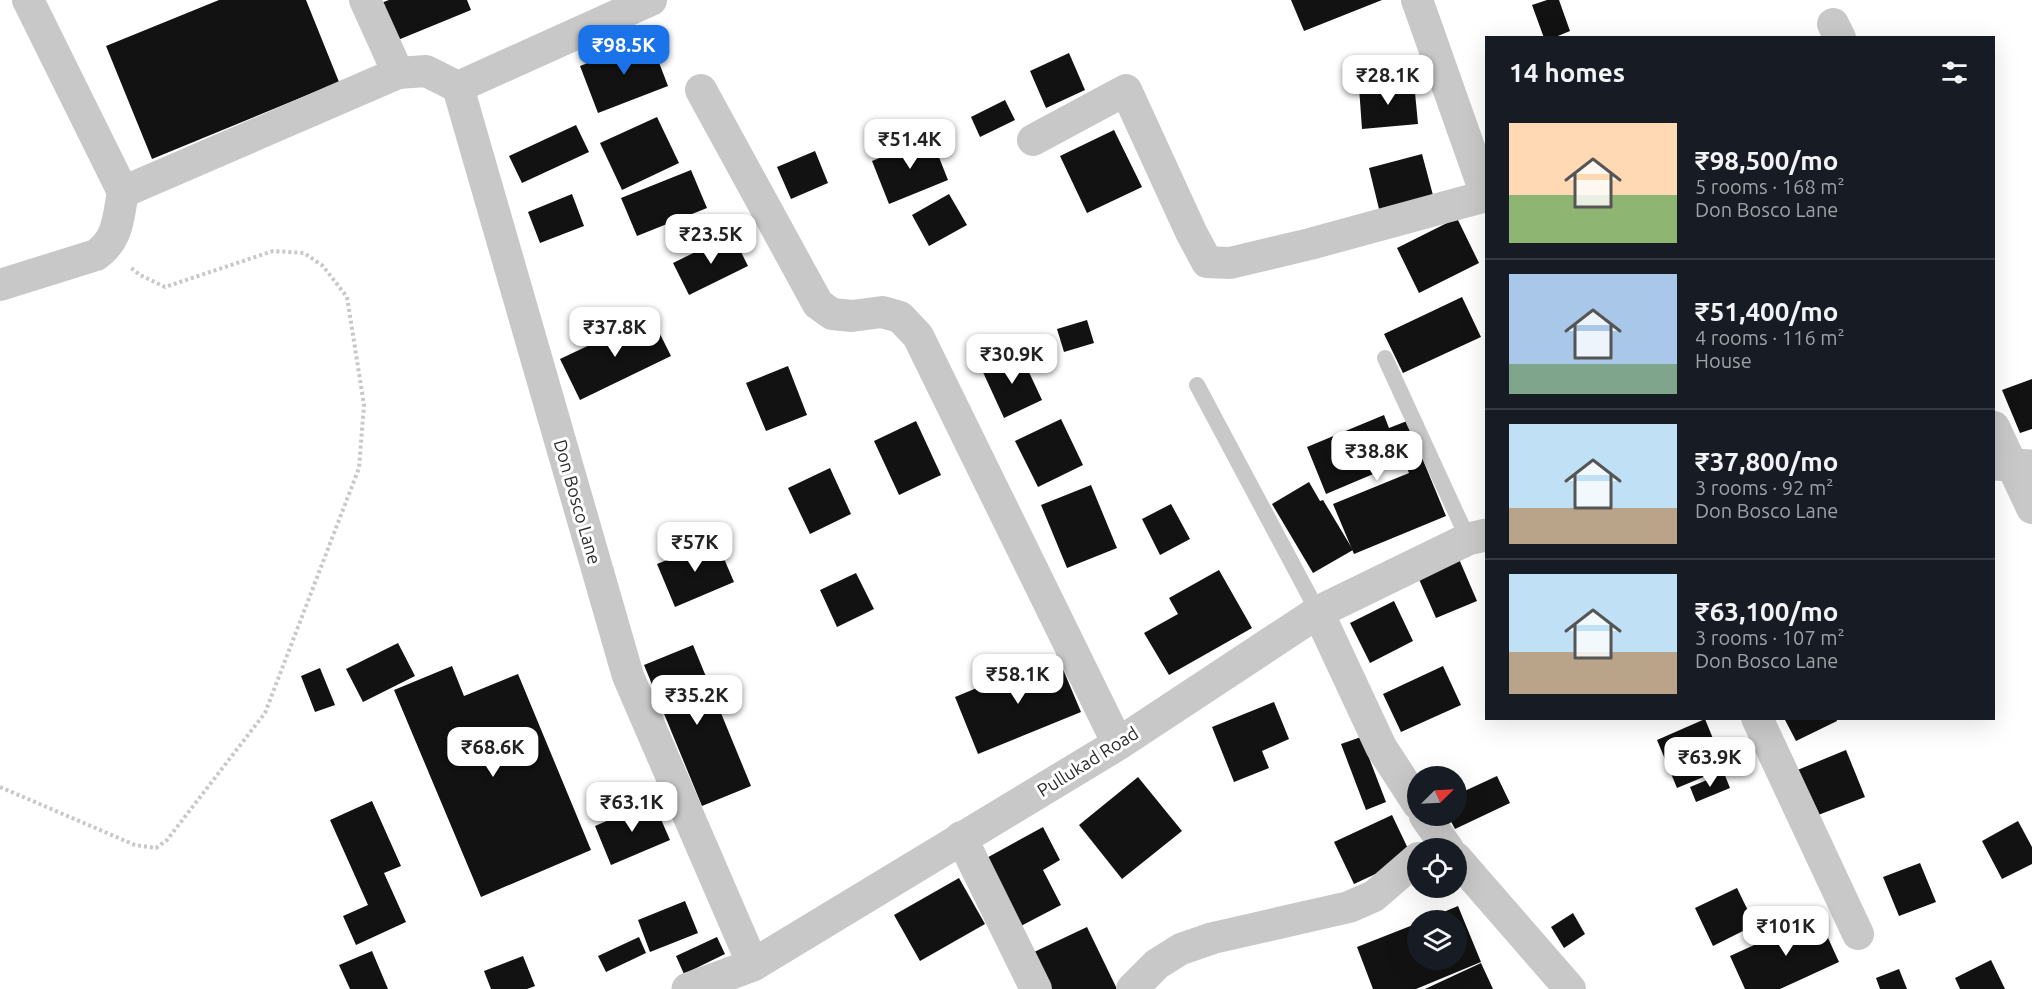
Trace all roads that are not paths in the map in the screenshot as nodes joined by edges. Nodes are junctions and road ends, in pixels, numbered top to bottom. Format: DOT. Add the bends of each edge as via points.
graph roads {
  1 [pos="28,0"];
  2 [pos="366,0"];
  3 [pos="651,0"];
  4 [pos="1417,0"];
  5 [pos="398,74"];
  6 [pos="458,87"];
  7 [pos="701,90"];
  8 [pos="1033,140"];
  9 [pos="1484,182"];
  10 [pos="123,192"];
  11 [pos="0,285"];
  12 [pos="1386,358"];
  13 [pos="1197,385"];
  14 [pos="1995,429"];
  15 [pos="2012,465"];
  16 [pos="2032,508"];
  17 [pos="1478,537"];
  18 [pos="1318,612"];
  19 [pos="1758,720"];
  20 [pos="1118,744"];
  21 [pos="1407,787"];
  22 [pos="961,837"];
  23 [pos="1407,869"];
  24 [pos="1467,878"];
  25 [pos="1858,934"];
  26 [pos="753,965"];
  27 [pos="688,989"];
  28 [pos="1036,989"];
  29 [pos="1132,989"];
  30 [pos="1570,989"];
  1 -- 10 [label="street"];
  2 -- 5 [label="street"];
  3 -- 6 [label="street"];
  4 -- 9 [label="street"];
  5 -- 6 [label="street" via="426,71"];
  5 -- 10 [label="street"];
  6 -- 26 [label="street, Don Bosco Lane" via="628,676"];
  7 -- 20 [label="street" via="818,304 832,314 882,312 900,317 918,336"];
  8 -- 9 [label="street" via="1126,90 1207,262 1241,260"];
  10 -- 11 [label="street" via="116,231 107,247 96,255"];
  12 -- 17 [label="lane"];
  13 -- 18 [label="lane"];
  14 -- 15 [label="street"];
  15 -- 16 [label="street"];
  17 -- 18 [label="street, Pullukad Road"];
  18 -- 20 [label="street, Pullukad Road"];
  18 -- 21 [label="street" via="1381,747"];
  19 -- 25 [label="street"];
  20 -- 22 [label="street, Pullukad Road"];
  22 -- 26 [label="street, Pullukad Road"];
  22 -- 28 [label="street"];
  23 -- 29 [label="street" via="1374,896 1349,907 1181,949 1157,964"];
  24 -- 30 [label="street"];
  26 -- 27 [label="street, Pullukad Road"];
}
